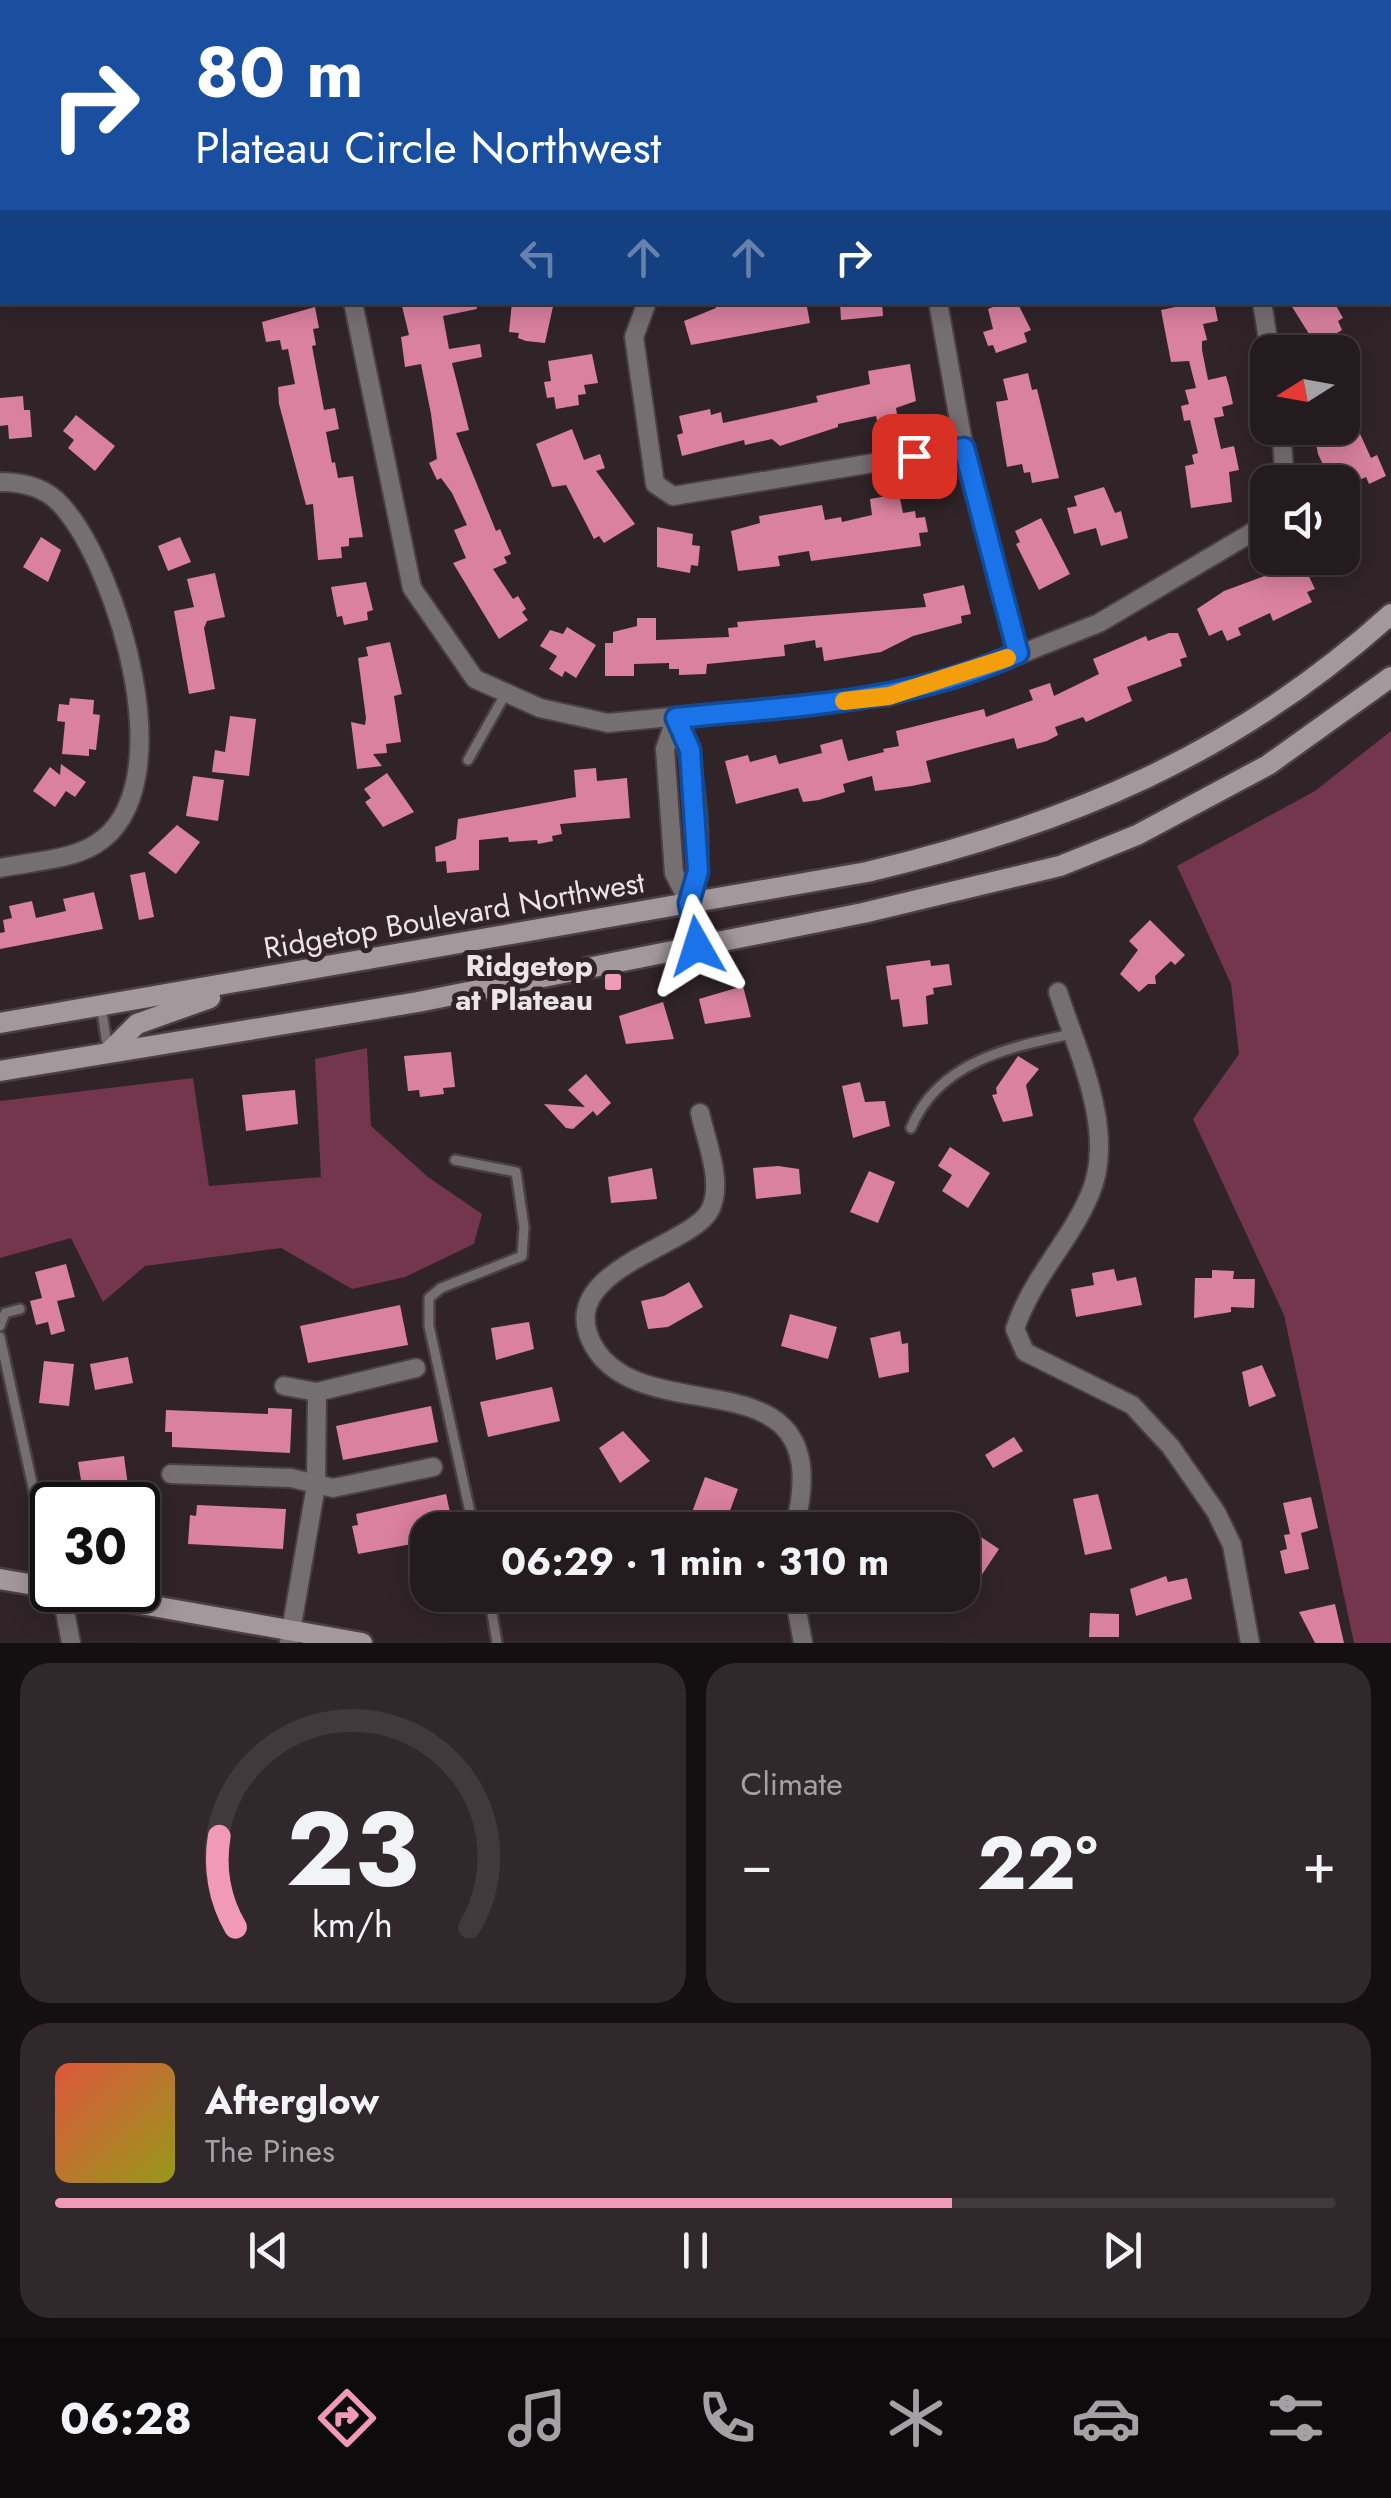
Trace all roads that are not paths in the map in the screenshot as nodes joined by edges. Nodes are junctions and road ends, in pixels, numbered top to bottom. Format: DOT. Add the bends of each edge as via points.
graph roads {
  1 [pos="354,305"];
  2 [pos="646,305"];
  3 [pos="939,305"];
  4 [pos="1262,305"];
  5 [pos="1267,335"];
  6 [pos="964,448"];
  7 [pos="0,482"];
  8 [pos="1250,534"];
  9 [pos="1391,614"];
  10 [pos="1018,653"];
  11 [pos="1391,677"];
  12 [pos="506,692"];
  13 [pos="676,718"];
  14 [pos="468,760"];
  15 [pos="0,868"];
  16 [pos="689,903"];
  17 [pos="697,946"];
  18 [pos="273,977"];
  19 [pos="1058,992"];
  20 [pos="101,1006"];
  21 [pos="0,1023"];
  22 [pos="1072,1034"];
  23 [pos="108,1053"];
  24 [pos="0,1071"];
  25 [pos="700,1113"];
  26 [pos="911,1128"];
  27 [pos="454,1160"];
  28 [pos="20,1309"];
  29 [pos="0,1326"];
  30 [pos="0,1337"];
  31 [pos="416,1368"];
  32 [pos="284,1386"];
  33 [pos="317,1392"];
  34 [pos="433,1467"];
  35 [pos="171,1474"];
  36 [pos="32,1482"];
  37 [pos="316,1484"];
  38 [pos="470,1512"];
  39 [pos="798,1512"];
  40 [pos="0,1579"];
  41 [pos="30,1585"];
  42 [pos="160,1610"];
  43 [pos="61,1612"];
  44 [pos="492,1612"];
  45 [pos="797,1612"];
  46 [pos="289,1636"];
  47 [pos="70,1643"];
  48 [pos="362,1643"];
  49 [pos="497,1643"];
  50 [pos="803,1643"];
  51 [pos="1250,1643"];
  1 -- 12 [label="street" via="412,588 475,678"];
  2 -- 6 [label="street" via="634,338 655,484 673,496"];
  3 -- 6 [label="street"];
  4 -- 5 [label="street"];
  6 -- 10 [label="street"];
  7 -- 15 [label="street" via="42,489 62,504 81,533 122,632 140,724 134,788 112,830 96,845"];
  8 -- 10 [label="street" via="1100,623"];
  9 -- 16 [label="main road, Ridgetop Boulevard Northwest" via="1330,666 1220,740 1086,808 903,864"];
  10 -- 13 [label="street" via="889,696"];
  11 -- 17 [label="main road" via="1268,764 1100,853 863,914"];
  12 -- 13 [label="street" via="540,708 608,723"];
  12 -- 14 [label="lane"];
  13 -- 16 [label="street" via="690,750 698,871"];
  16 -- 17 [label="street"];
  16 -- 18 [label="main road, Ridgetop Boulevard Northwest"];
  17 -- 23 [label="main road" via="418,1002"];
  18 -- 20 [label="main road, Ridgetop Boulevard Northwest"];
  18 -- 23 [label="main road" via="138,1024"];
  19 -- 22 [label="street"];
  20 -- 21 [label="main road, Ridgetop Boulevard Northwest"];
  20 -- 23 [label="lane"];
  22 -- 26 [label="lane" via="1008,1047 969,1065 935,1092"];
  22 -- 51 [label="street" via="1100,1135 1091,1193 1014,1328 1025,1352 1132,1404 1171,1447 1232,1545"];
  23 -- 24 [label="main road"];
  25 -- 39 [label="street" via="716,1186 712,1207 702,1222 613,1274 593,1296 586,1324 612,1368 747,1406 776,1421 806,1476"];
  27 -- 38 [label="lane" via="516,1172 524,1227 522,1256 429,1298 429,1326"];
  28 -- 29 [label="lane" via="4,1314"];
  30 -- 36 [label="lane"];
  31 -- 33 [label="street"];
  32 -- 33 [label="street"];
  33 -- 37 [label="street"];
  34 -- 37 [label="street" via="333,1488"];
  35 -- 37 [label="street"];
  37 -- 46 [label="street"];
  40 -- 41 [label="main road"];
  42 -- 46 [label="main road"];
  43 -- 47 [label="street"];
  44 -- 49 [label="lane"];
  45 -- 50 [label="street"];
  46 -- 48 [label="main road"];
}
